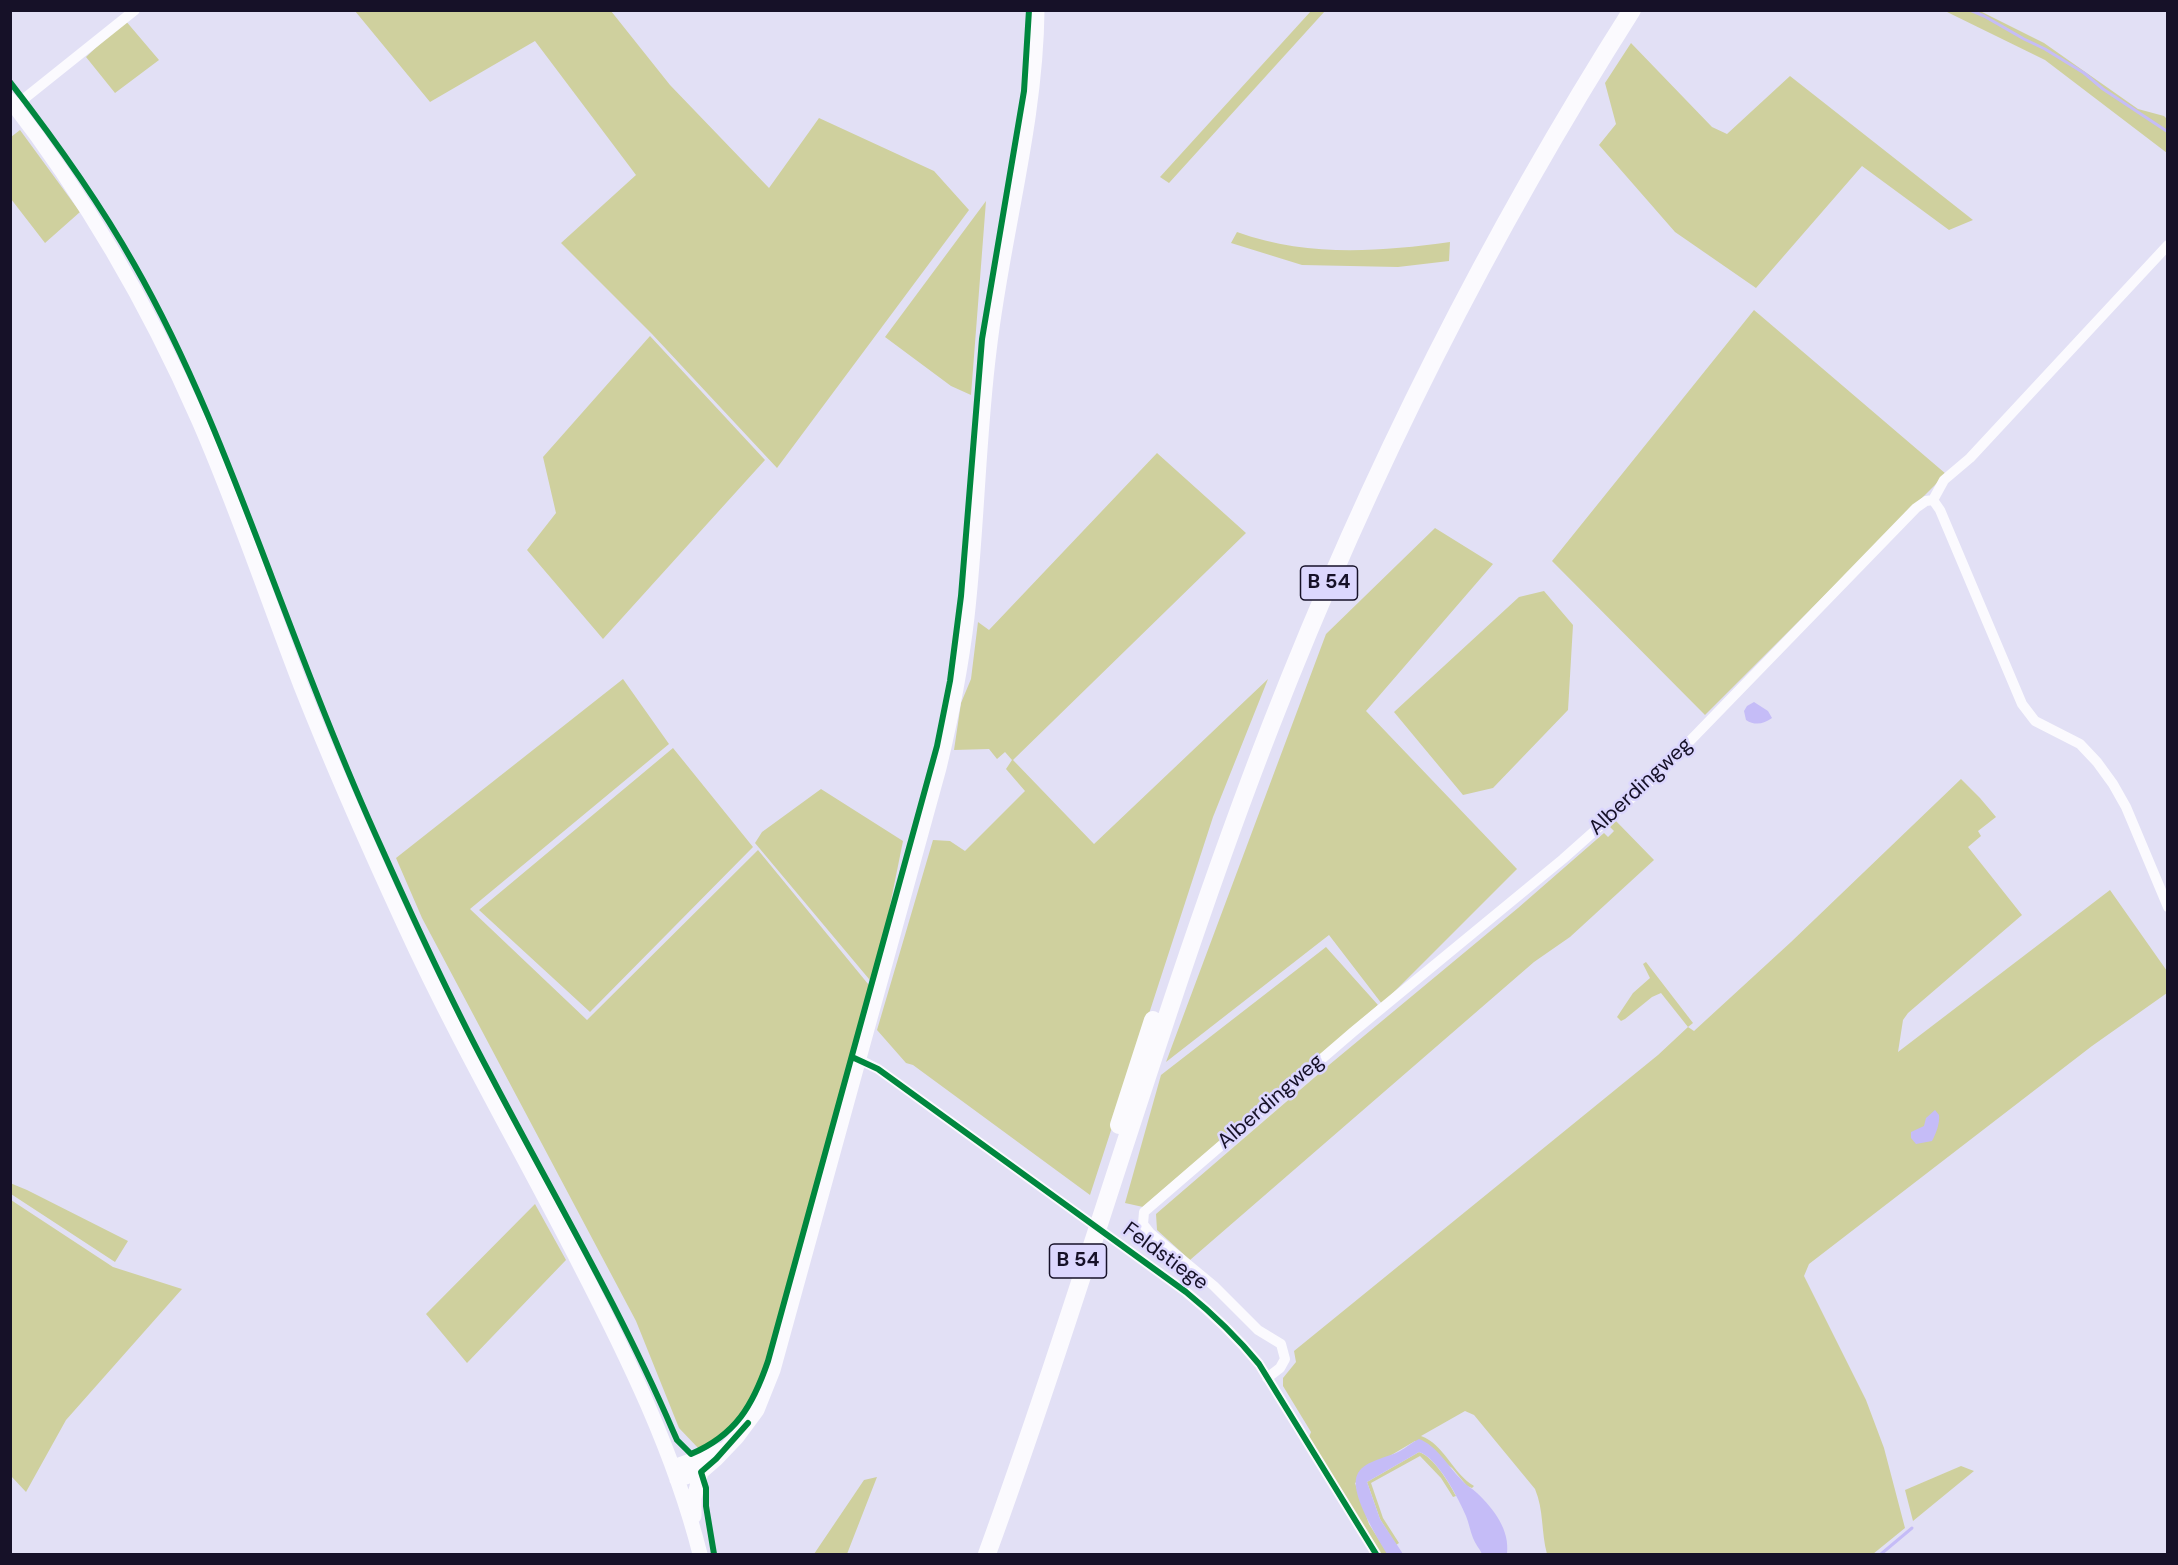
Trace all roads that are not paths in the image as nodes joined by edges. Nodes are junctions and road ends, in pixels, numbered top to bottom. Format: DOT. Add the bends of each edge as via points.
graph roads {
  1 [pos="135,10"];
  2 [pos="1037,10"];
  3 [pos="1619,10"];
  4 [pos="1632,10"];
  5 [pos="13,103"];
  6 [pos="2168,245"];
  7 [pos="1933,500"];
  8 [pos="2168,907"];
  9 [pos="860,1060"];
  10 [pos="1267,1378"];
  11 [pos="724,1449"];
  12 [pos="701,1472"];
  13 [pos="675,1473"];
  14 [pos="696,1539"];
  15 [pos="700,1554"];
  16 [pos="979,1554"];
  17 [pos="987,1554"];
  18 [pos="1376,1554"];
  1 -- 5 [label="street"];
  2 -- 9 [label="main road" via="1031,93 988,351 967,616 954,701 932,798"];
  3 -- 16 [label="highway, B 54" via="1535,150 1452,301 1378,449 1300,623 1223,822 1132,1082 1053,1341"];
  4 -- 17 [label="highway, B 54" via="1521,195 1456,315 1308,632 1215,875"];
  5 -- 13 [label="main road" via="91,215 167,352 216,463 341,783 400,916 456,1032 612,1325"];
  6 -- 7 [label="street" via="1970,458 1950,473"];
  7 -- 8 [label="street" via="2022,704 2035,721 2080,744 2109,778 2126,807"];
  7 -- 10 [label="street, Alberdingweg" via="1916,508 1637,794 1143,1212 1143,1224 1150,1233 1214,1286 1258,1330 1281,1344 1285,1359"];
  9 -- 10 [label="street, Feldstiege" via="878,1069 1210,1311 1243,1345"];
  9 -- 11 [label="main road" via="773,1370 757,1410"];
  10 -- 18 [label="street, Feldstiege"];
  11 -- 12 [label="main road"];
  11 -- 13 [label="main road"];
  12 -- 13 [label="main road"];
  12 -- 14 [label="main road" via="694,1498"];
  13 -- 14 [label="main road"];
  14 -- 15 [label="main road"];
}
